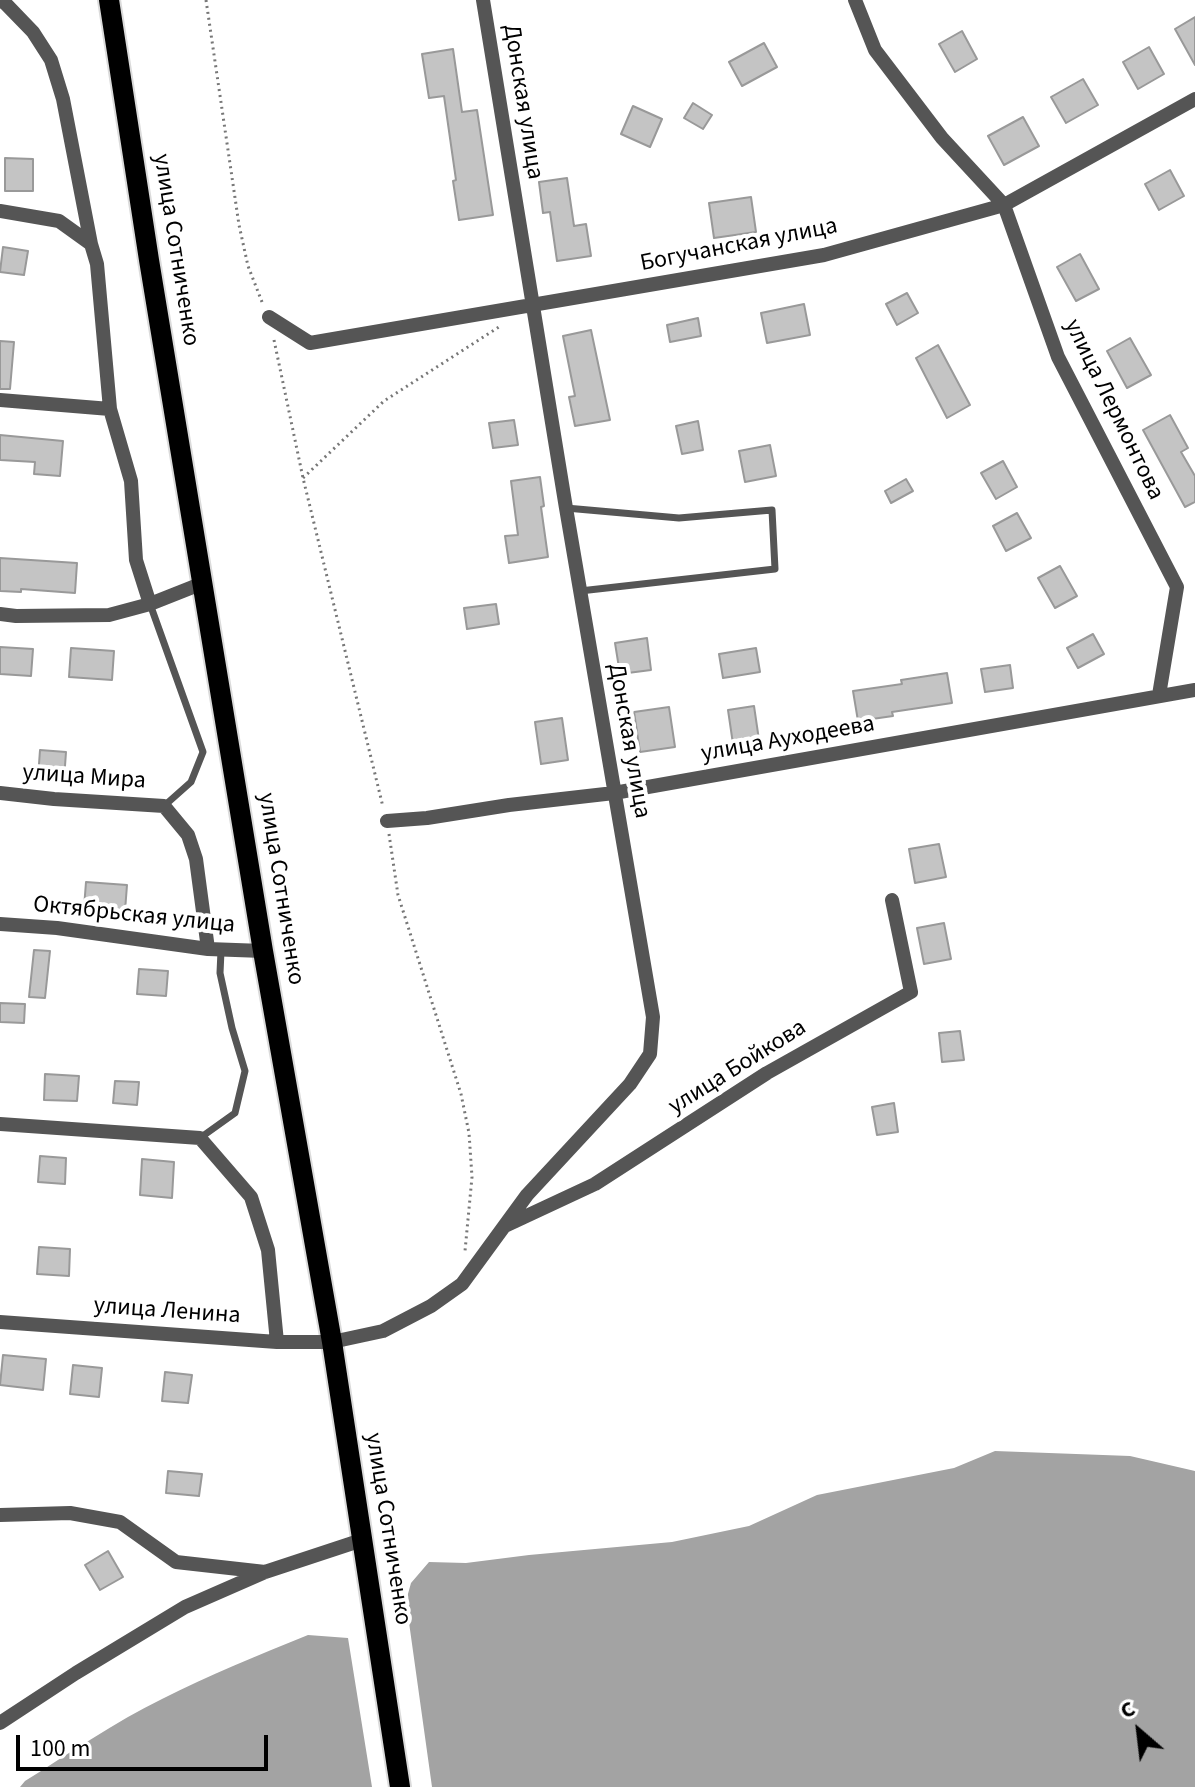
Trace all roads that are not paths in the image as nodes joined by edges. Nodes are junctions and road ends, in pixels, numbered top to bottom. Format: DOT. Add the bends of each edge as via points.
graph roads {
  1 [pos="109,0"];
  2 [pos="483,0"];
  3 [pos="855,0"];
  4 [pos="0,1"];
  5 [pos="1195,99"];
  6 [pos="1004,205"];
  7 [pos="0,211"];
  8 [pos="91,244"];
  9 [pos="532,305"];
  10 [pos="269,317"];
  11 [pos="0,400"];
  12 [pos="110,409"];
  13 [pos="566,508"];
  14 [pos="203,583"];
  15 [pos="580,591"];
  16 [pos="150,604"];
  17 [pos="0,614"];
  18 [pos="1195,690"];
  19 [pos="1159,695"];
  20 [pos="0,793"];
  21 [pos="614,793"];
  22 [pos="164,806"];
  23 [pos="387,821"];
  24 [pos="892,900"];
  25 [pos="0,924"];
  26 [pos="214,949"];
  27 [pos="263,951"];
  28 [pos="0,1124"];
  29 [pos="200,1138"];
  30 [pos="504,1226"];
  31 [pos="0,1322"];
  32 [pos="277,1342"];
  33 [pos="332,1342"];
  34 [pos="0,1515"];
  35 [pos="362,1540"];
  36 [pos="265,1572"];
  37 [pos="0,1723"];
  38 [pos="400,1787"];
  1 -- 14 [label="main road, улица Сотниченко"];
  2 -- 9 [label="street, Донская улица"];
  3 -- 6 [label="street, улица Лермонтова" via="875,50 942,138"];
  4 -- 8 [label="street" via="33,32 51,60"];
  5 -- 6 [label="street, Богучанская улица"];
  6 -- 9 [label="street, Богучанская улица" via="824,255"];
  6 -- 19 [label="street, улица Лермонтова" via="1058,357 1177,587"];
  7 -- 8 [label="street" via="59,221"];
  8 -- 12 [label="street"];
  9 -- 10 [label="street, Богучанская улица" via="310,343"];
  9 -- 13 [label="street, Донская улица"];
  11 -- 12 [label="street"];
  12 -- 16 [label="street" via="131,481 136,560"];
  13 -- 15 [label="street, Донская улица"];
  13 -- 15 [label="lane" via="679,518 772,510 775,569"];
  14 -- 16 [label="street"];
  14 -- 27 [label="main road, улица Сотниченко"];
  15 -- 21 [label="street, Донская улица"];
  16 -- 17 [label="street" via="109,615"];
  16 -- 22 [label="lane" via="203,752 191,782"];
  18 -- 19 [label="street, улица Ауходеева"];
  19 -- 21 [label="street, улица Ауходеева"];
  20 -- 22 [label="street, улица Мира"];
  21 -- 23 [label="street, улица Ауходеева"];
  21 -- 30 [label="street, Донская улица" via="653,1017 650,1054 630,1084"];
  22 -- 26 [label="street" via="188,835"];
  24 -- 30 [label="street, улица Бойкова" via="911,992 767,1073 595,1184"];
  25 -- 26 [label="street, Октябрьская улица"];
  26 -- 27 [label="street, Октябрьская улица"];
  26 -- 29 [label="lane" via="245,1071 235,1113"];
  27 -- 33 [label="main road, улица Сотниченко"];
  28 -- 29 [label="street"];
  29 -- 32 [label="street" via="251,1197 268,1250"];
  30 -- 33 [label="street, Донская улица" via="462,1284 431,1306 383,1331"];
  31 -- 32 [label="street, улица Ленина"];
  32 -- 33 [label="street, улица Ленина"];
  33 -- 35 [label="main road, улица Сотниченко"];
  34 -- 36 [label="street" via="70,1513 120,1522 176,1562"];
  35 -- 36 [label="street"];
  35 -- 38 [label="main road, улица Сотниченко"];
  36 -- 37 [label="street" via="185,1607"];
}
